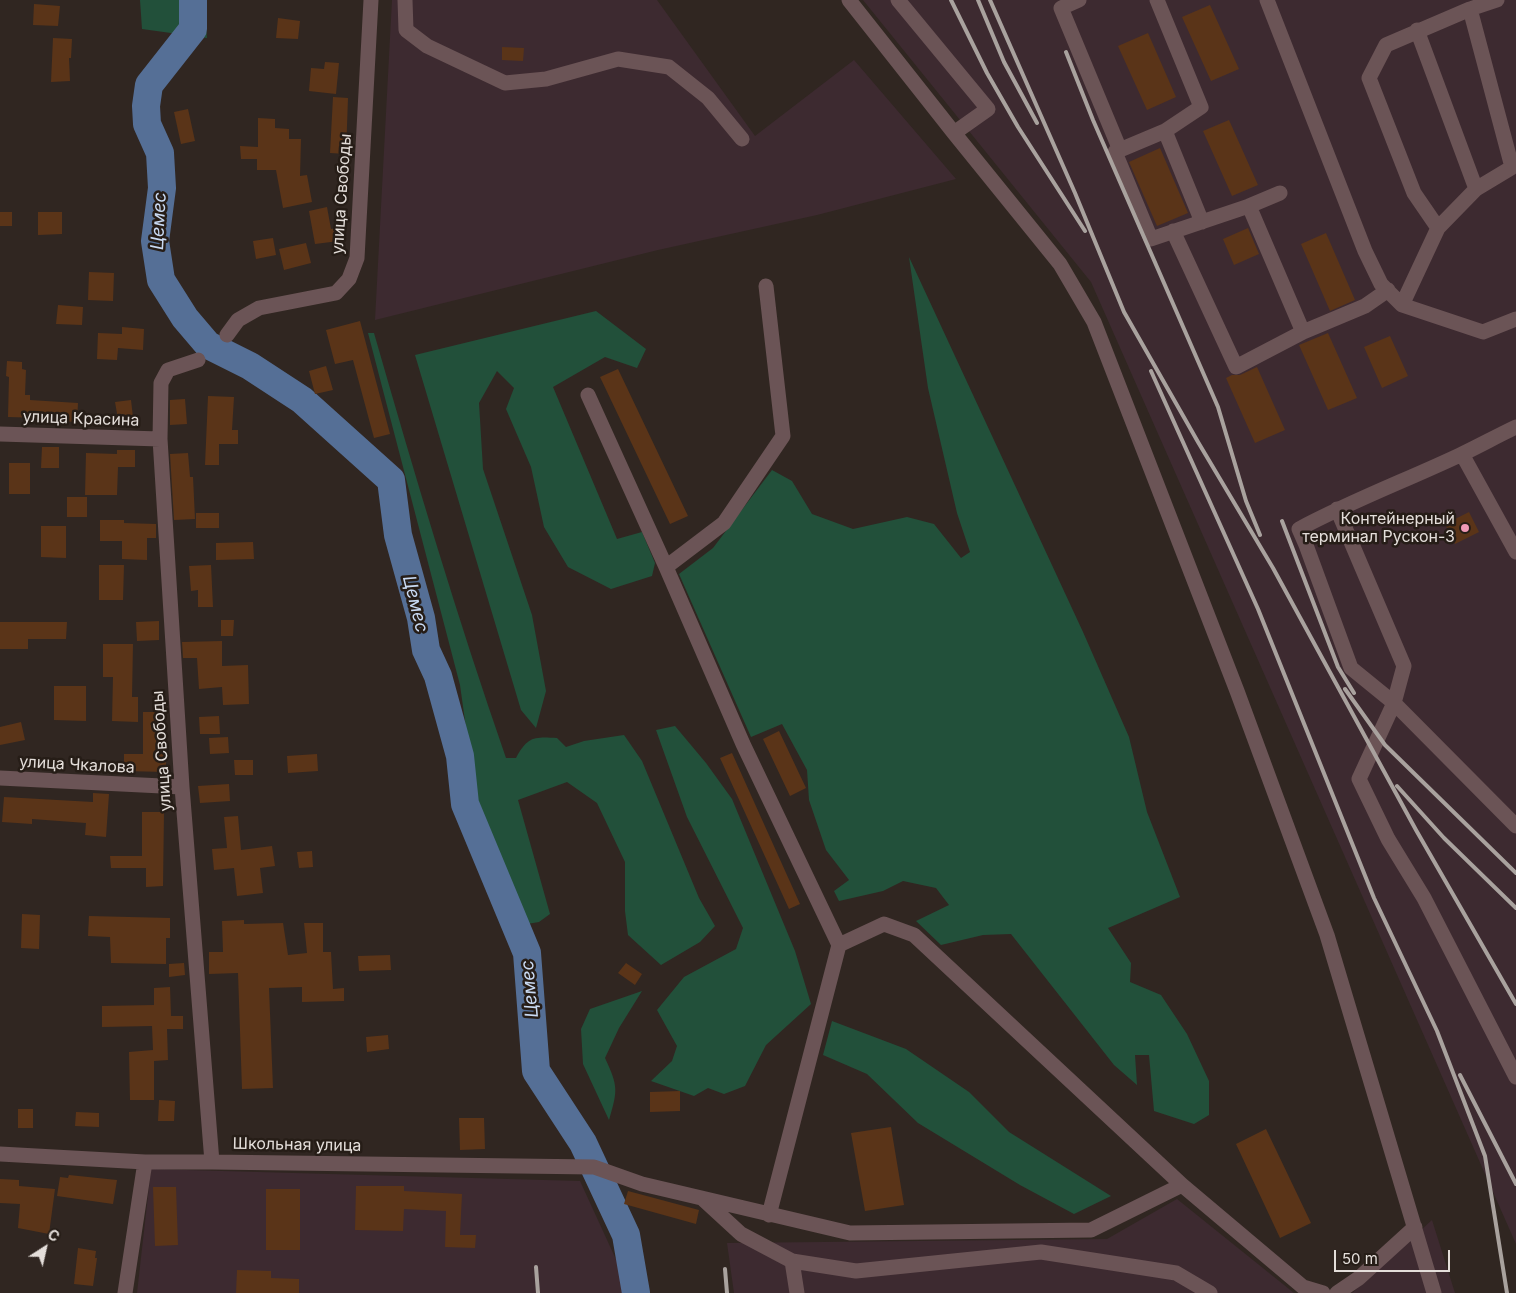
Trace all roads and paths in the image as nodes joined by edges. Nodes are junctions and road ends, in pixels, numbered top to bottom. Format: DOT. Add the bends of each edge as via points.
graph roads {
  1 [pos="371,0"];
  2 [pos="406,0"];
  3 [pos="849,0"];
  4 [pos="898,0"];
  5 [pos="1079,0"];
  6 [pos="1157,0"];
  7 [pos="1267,0"];
  8 [pos="1497,0"];
  9 [pos="1470,9"];
  10 [pos="1417,30"];
  11 [pos="1165,131"];
  12 [pos="954,134"];
  13 [pos="742,139"];
  14 [pos="1120,150"];
  15 [pos="1514,166"];
  16 [pos="1476,189"];
  17 [pos="1280,193"];
  18 [pos="1249,206"];
  19 [pos="1202,222"];
  20 [pos="1438,228"];
  21 [pos="1173,230"];
  22 [pos="766,286"];
  23 [pos="1388,290"];
  24 [pos="1402,305"];
  25 [pos="1516,319"];
  26 [pos="1303,332"];
  27 [pos="227,335"];
  28 [pos="198,360"];
  29 [pos="588,395"];
  30 [pos="1516,427"];
  31 [pos="0,434"];
  32 [pos="160,439"];
  33 [pos="1462,454"];
  34 [pos="1337,509"];
  35 [pos="1516,552"];
  36 [pos="666,567"];
  37 [pos="1394,703"];
  38 [pos="0,778"];
  39 [pos="182,787"];
  40 [pos="1516,826"];
  41 [pos="839,945"];
  42 [pos="1516,1077"];
  43 [pos="0,1154"];
  44 [pos="145,1162"];
  45 [pos="212,1162"];
  46 [pos="1182,1185"];
  47 [pos="703,1199"];
  48 [pos="769,1215"];
  49 [pos="1416,1227"];
  50 [pos="792,1261"];
  51 [pos="125,1293"];
  52 [pos="797,1293"];
  53 [pos="1210,1293"];
  54 [pos="1323,1293"];
  55 [pos="1337,1293"];
  56 [pos="1434,1293"];
  1 -- 27 [label="street, улица Свободы" via="357,258 350,279 336,293 259,308 238,320"];
  2 -- 13 [label="street" via="406,30 427,46 505,83 546,80 618,59 669,67 708,98"];
  3 -- 12 [label="street"];
  4 -- 12 [label="street" via="988,109"];
  5 -- 14 [label="street" via="1062,8"];
  6 -- 11 [label="street" via="1201,107"];
  7 -- 23 [label="street" via="1365,251"];
  8 -- 9 [label="street"];
  9 -- 10 [label="street"];
  9 -- 15 [label="street"];
  10 -- 16 [label="street"];
  10 -- 20 [label="street" via="1386,45 1368,78 1414,194"];
  11 -- 14 [label="street"];
  11 -- 19 [label="street"];
  12 -- 49 [label="street" via="1060,264 1094,322 1234,682 1327,935"];
  14 -- 21 [label="street" via="1115,152 1151,239"];
  15 -- 16 [label="street"];
  16 -- 20 [label="street"];
  17 -- 18 [label="street"];
  18 -- 19 [label="street"];
  18 -- 26 [label="street"];
  19 -- 21 [label="street"];
  20 -- 24 [label="street"];
  21 -- 26 [label="street" via="1236,367"];
  22 -- 36 [label="street" via="782,436 724,523"];
  23 -- 24 [label="street"];
  23 -- 26 [label="street" via="1365,306"];
  24 -- 25 [label="street" via="1483,332"];
  28 -- 32 [label="street, улица Свободы" via="168,370 161,382"];
  29 -- 36 [label="street"];
  30 -- 33 [label="street"];
  31 -- 32 [label="street, улица Красина"];
  32 -- 39 [label="street, улица Свободы"];
  33 -- 34 [label="street"];
  33 -- 35 [label="street"];
  34 -- 37 [label="street" via="1404,666"];
  34 -- 37 [label="street" via="1299,529 1351,668"];
  36 -- 41 [label="street" via="743,744"];
  37 -- 40 [label="street"];
  37 -- 42 [label="street" via="1359,779"];
  38 -- 39 [label="street, улица Чкалова"];
  39 -- 45 [label="street, улица Свободы"];
  41 -- 46 [label="street" via="884,924 914,935"];
  41 -- 48 [label="street"];
  43 -- 44 [label="street, Школьная улица"];
  44 -- 45 [label="street, Школьная улица"];
  44 -- 51 [label="street"];
  45 -- 47 [label="street, Школьная улица" via="594,1167 642,1184"];
  46 -- 48 [label="street, Школьная улица" via="1091,1230 850,1233"];
  46 -- 54 [label="street" via="1303,1287"];
  47 -- 48 [label="street, Школьная улица"];
  47 -- 50 [label="street" via="741,1234"];
  49 -- 55 [label="street" via="1359,1278"];
  49 -- 56 [label="street"];
  50 -- 52 [label="street"];
  50 -- 53 [label="street" via="856,1270 1041,1252 1176,1273"];
}
